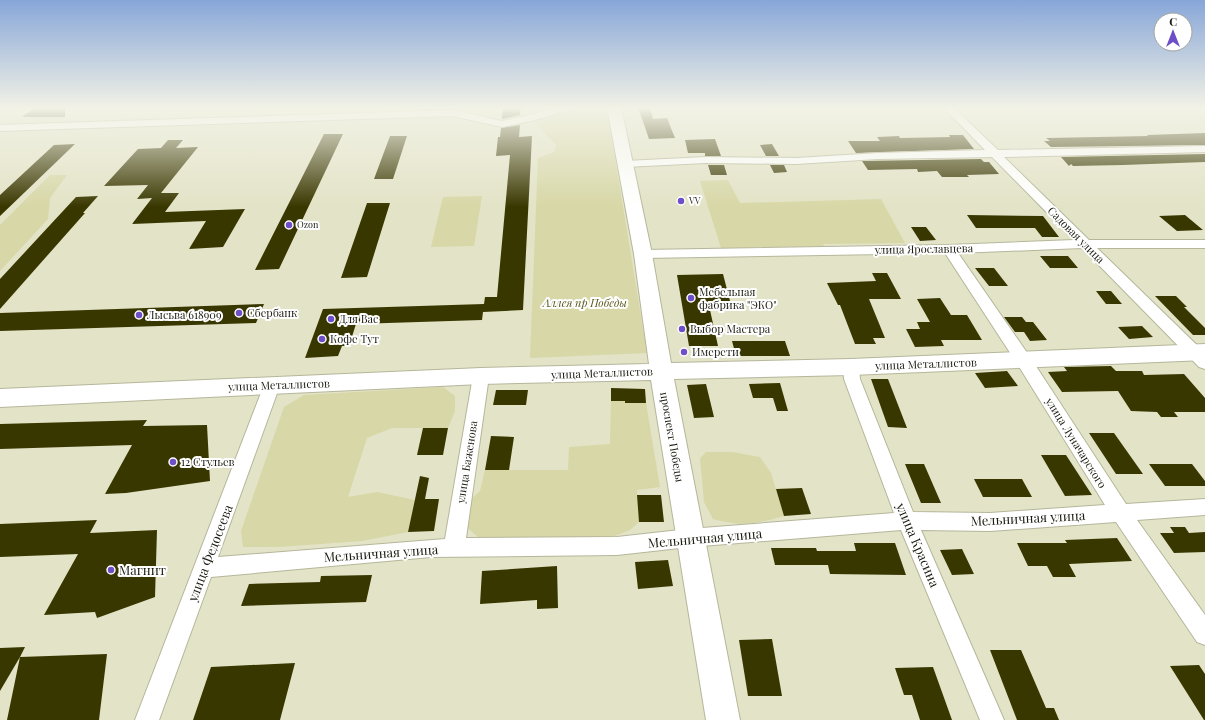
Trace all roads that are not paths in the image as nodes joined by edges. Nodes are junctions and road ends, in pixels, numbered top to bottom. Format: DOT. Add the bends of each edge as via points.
graph roads {
  1 [pos="620,141"];
  2 [pos="982,141"];
  3 [pos="1205,149"];
  4 [pos="994,153"];
  5 [pos="625,164"];
  6 [pos="1085,244"];
  7 [pos="1205,244"];
  8 [pos="949,249"];
  9 [pos="643,254"];
  10 [pos="1202,356"];
  11 [pos="1024,360"];
  12 [pos="851,367"];
  13 [pos="661,371"];
  14 [pos="481,376"];
  15 [pos="272,385"];
  16 [pos="0,398"];
  17 [pos="1205,507"];
  18 [pos="1120,512"];
  19 [pos="907,521"];
  20 [pos="689,538"];
  21 [pos="454,548"];
  22 [pos="204,568"];
  23 [pos="1205,634"];
  24 [pos="147,720"];
  25 [pos="723,720"];
  26 [pos="992,720"];
  1 -- 5 [label="street, проспект Победы"];
  2 -- 4 [label="street, Садовая улица"];
  3 -- 4 [label="street"];
  4 -- 5 [label="street" via="796,161 706,160"];
  4 -- 6 [label="street, Садовая улица"];
  5 -- 9 [label="street, проспект Победы"];
  6 -- 7 [label="street, улица Ярославцева"];
  6 -- 8 [label="street, улица Ярославцева"];
  6 -- 10 [label="street, Садовая улица"];
  8 -- 9 [label="street, улица Ярославцева"];
  8 -- 11 [label="street, улица Луначарского"];
  9 -- 13 [label="street, проспект Победы"];
  10 -- 11 [label="street, улица Металлистов"];
  11 -- 12 [label="street, улица Металлистов"];
  11 -- 18 [label="street, улица Луначарского"];
  12 -- 13 [label="street, улица Металлистов"];
  12 -- 19 [label="street, улица Красина" via="852,380"];
  13 -- 14 [label="street, улица Металлистов"];
  13 -- 20 [label="street, проспект Победы"];
  14 -- 15 [label="street, улица Металлистов"];
  14 -- 21 [label="street, улица Баженова"];
  15 -- 16 [label="street, улица Металлистов"];
  15 -- 22 [label="street, улица Федосеева"];
  17 -- 18 [label="street, Мельничная улица"];
  18 -- 19 [label="street, Мельничная улица" via="990,522"];
  18 -- 23 [label="street, улица Луначарского"];
  19 -- 20 [label="street, Мельничная улица"];
  19 -- 26 [label="street, улица Красина"];
  20 -- 21 [label="street, Мельничная улица" via="618,546"];
  20 -- 25 [label="street, проспект Победы"];
  21 -- 22 [label="street, Мельничная улица"];
  22 -- 24 [label="street, улица Федосеева"];
}
